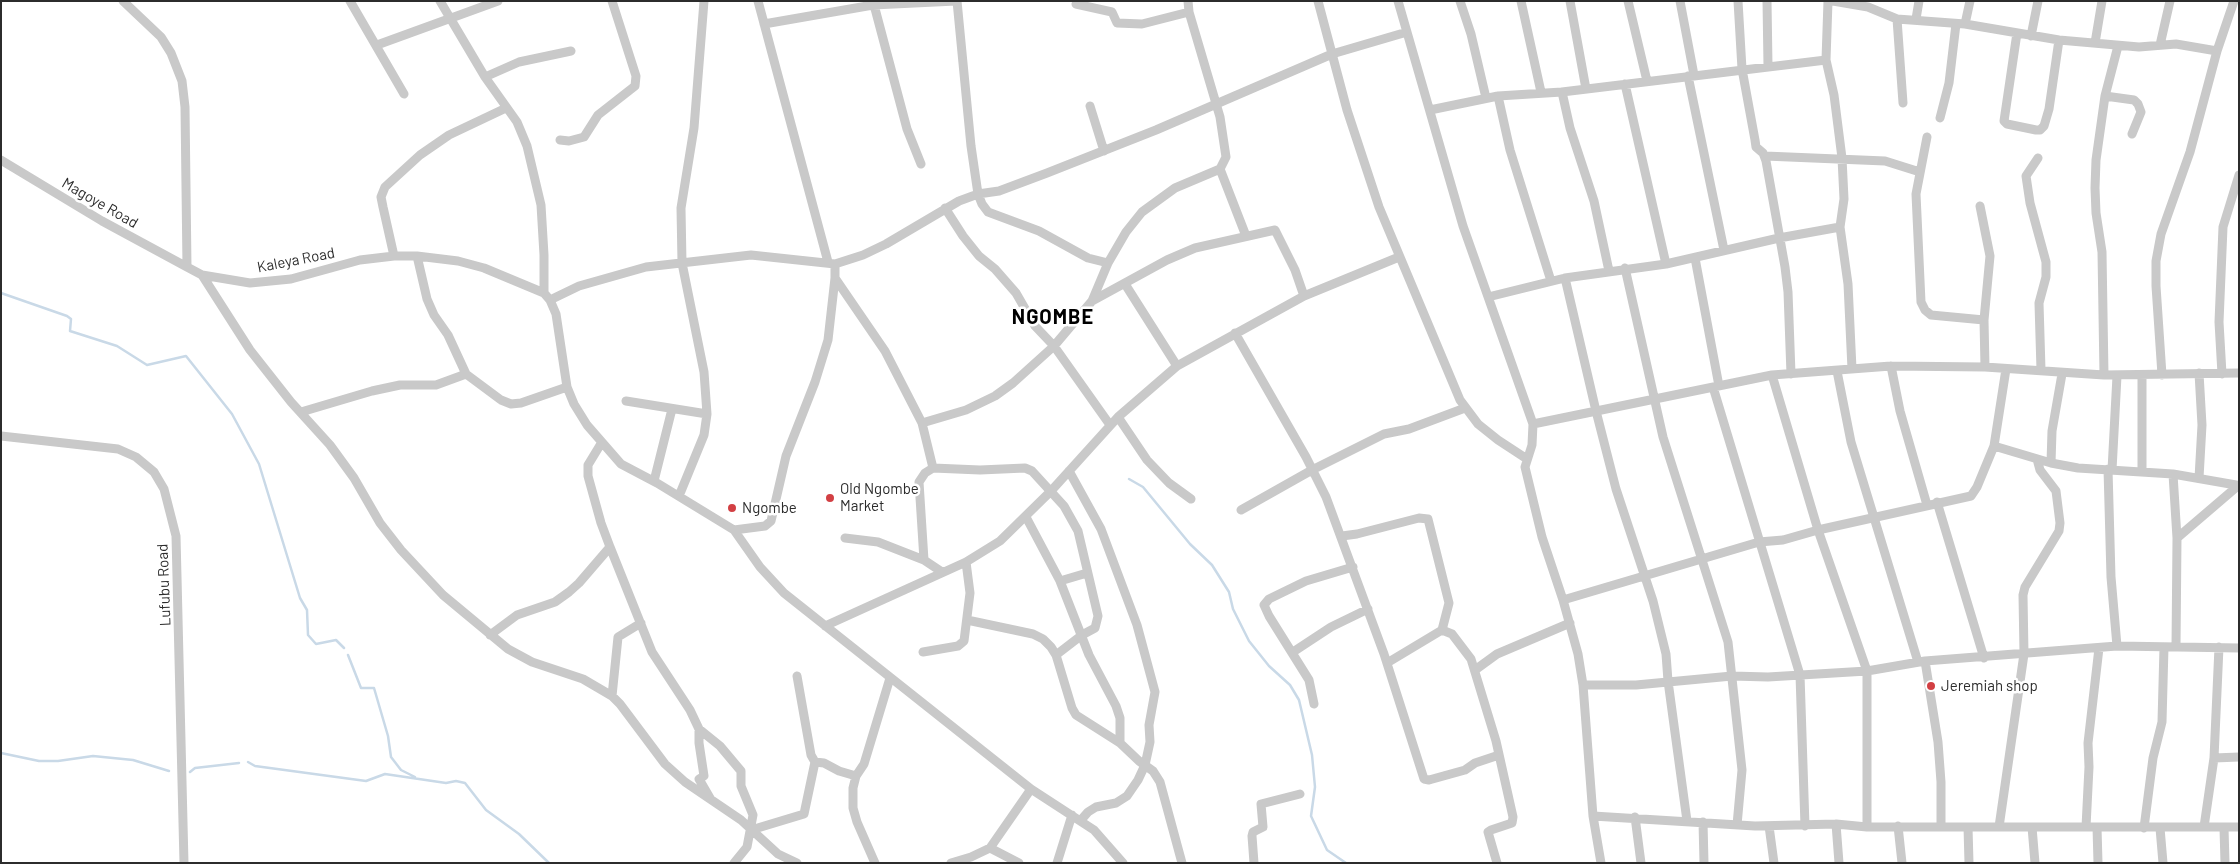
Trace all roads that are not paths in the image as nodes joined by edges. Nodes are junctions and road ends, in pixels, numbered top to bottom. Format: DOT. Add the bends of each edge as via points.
graph roads {
  1 [pos="123,1"];
  2 [pos="350,1"];
  3 [pos="440,1"];
  4 [pos="498,1"];
  5 [pos="612,1"];
  6 [pos="704,1"];
  7 [pos="758,1"];
  8 [pos="956,1"];
  9 [pos="1188,1"];
  10 [pos="1318,1"];
  11 [pos="1398,1"];
  12 [pos="1460,1"];
  13 [pos="1521,1"];
  14 [pos="1570,1"];
  15 [pos="1628,1"];
  16 [pos="1680,1"];
  17 [pos="1738,1"];
  18 [pos="1767,1"];
  19 [pos="1828,1"];
  20 [pos="1833,1"];
  21 [pos="1919,1"];
  22 [pos="1970,1"];
  23 [pos="2038,1"];
  24 [pos="2102,1"];
  25 [pos="2170,1"];
  26 [pos="2234,1"];
  27 [pos="873,3"];
  28 [pos="1076,4"];
  29 [pos="1868,4"];
  30 [pos="1189,12"];
  31 [pos="450,18"];
  32 [pos="1897,19"];
  33 [pos="1916,19"];
  34 [pos="764,24"];
  35 [pos="1961,24"];
  36 [pos="1407,32"];
  37 [pos="2018,33"];
  38 [pos="2032,36"];
  39 [pos="2059,40"];
  40 [pos="2095,43"];
  41 [pos="377,45"];
  42 [pos="2160,45"];
  43 [pos="2118,46"];
  44 [pos="571,51"];
  45 [pos="2217,51"];
  46 [pos="1332,54"];
  47 [pos="1826,60"];
  48 [pos="1768,66"];
  49 [pos="1742,69"];
  50 [pos="1691,76"];
  51 [pos="485,77"];
  52 [pos="1647,81"];
  53 [pos="1625,84"];
  54 [pos="1586,89"];
  55 [pos="1541,92"];
  56 [pos="1562,92"];
  57 [pos="404,94"];
  58 [pos="1498,96"];
  59 [pos="2105,96"];
  60 [pos="1486,98"];
  61 [pos="1904,103"];
  62 [pos="1216,104"];
  63 [pos="1090,106"];
  64 [pos="506,108"];
  65 [pos="1430,110"];
  66 [pos="1940,118"];
  67 [pos="2132,134"];
  68 [pos="1927,137"];
  69 [pos="560,140"];
  70 [pos="1104,151"];
  71 [pos="1765,156"];
  72 [pos="1842,158"];
  73 [pos="2038,158"];
  74 [pos="1,160"];
  75 [pos="921,164"];
  76 [pos="1220,169"];
  77 [pos="1920,172"];
  78 [pos="2239,175"];
  79 [pos="978,194"];
  80 [pos="1980,206"];
  81 [pos="945,208"];
  82 [pos="1840,227"];
  83 [pos="1246,236"];
  84 [pos="1779,238"];
  85 [pos="1724,250"];
  86 [pos="394,256"];
  87 [pos="417,256"];
  88 [pos="1399,258"];
  89 [pos="1695,258"];
  90 [pos="682,263"];
  91 [pos="831,263"];
  92 [pos="1108,263"];
  93 [pos="1666,264"];
  94 [pos="187,267"];
  95 [pos="1626,268"];
  96 [pos="1609,271"];
  97 [pos="202,275"];
  98 [pos="835,278"];
  99 [pos="1565,278"];
  100 [pos="1551,281"];
  101 [pos="1125,284"];
  102 [pos="547,296"];
  103 [pos="1304,296"];
  104 [pos="1488,297"];
  105 [pos="1092,301"];
  106 [pos="1984,320"];
  107 [pos="1235,333"];
  108 [pos="1054,346"];
  109 [pos="1178,366"];
  110 [pos="1891,366"];
  111 [pos="1984,367"];
  112 [pos="1852,369"];
  113 [pos="2006,369"];
  114 [pos="2041,370"];
  115 [pos="1837,371"];
  116 [pos="2199,373"];
  117 [pos="2239,373"];
  118 [pos="466,374"];
  119 [pos="1791,374"];
  120 [pos="2062,374"];
  121 [pos="2222,374"];
  122 [pos="1772,375"];
  123 [pos="2104,375"];
  124 [pos="2142,375"];
  125 [pos="2162,375"];
  126 [pos="2117,376"];
  127 [pos="1716,386"];
  128 [pos="567,387"];
  129 [pos="1654,399"];
  130 [pos="626,401"];
  131 [pos="1465,408"];
  132 [pos="672,409"];
  133 [pos="301,412"];
  134 [pos="1596,412"];
  135 [pos="707,414"];
  136 [pos="1118,416"];
  137 [pos="922,423"];
  138 [pos="1533,424"];
  139 [pos="1110,425"];
  140 [pos="1,436"];
  141 [pos="602,442"];
  142 [pos="1994,446"];
  143 [pos="1527,459"];
  144 [pos="2037,459"];
  145 [pos="2051,463"];
  146 [pos="933,468"];
  147 [pos="2110,469"];
  148 [pos="1312,470"];
  149 [pos="1069,471"];
  150 [pos="2142,471"];
  151 [pos="2173,474"];
  152 [pos="2199,478"];
  153 [pos="654,481"];
  154 [pos="2238,485"];
  155 [pos="1051,491"];
  156 [pos="679,496"];
  157 [pos="1191,499"];
  158 [pos="1937,502"];
  159 [pos="1927,505"];
  160 [pos="1242,510"];
  161 [pos="1026,517"];
  162 [pos="1874,518"];
  163 [pos="734,530"];
  164 [pos="1818,530"];
  165 [pos="1342,536"];
  166 [pos="846,538"];
  167 [pos="2176,538"];
  168 [pos="1759,542"];
  169 [pos="610,547"];
  170 [pos="924,560"];
  171 [pos="1702,560"];
  172 [pos="966,562"];
  173 [pos="1353,567"];
  174 [pos="942,572"];
  175 [pos="1087,573"];
  176 [pos="1644,577"];
  177 [pos="1060,581"];
  178 [pos="1563,600"];
  179 [pos="1368,610"];
  180 [pos="967,620"];
  181 [pos="640,622"];
  182 [pos="1570,623"];
  183 [pos="826,626"];
  184 [pos="1442,630"];
  185 [pos="490,635"];
  186 [pos="1082,635"];
  187 [pos="2117,646"];
  188 [pos="2164,647"];
  189 [pos="2176,647"];
  190 [pos="2219,647"];
  191 [pos="2099,648"];
  192 [pos="2239,648"];
  193 [pos="923,652"];
  194 [pos="1293,652"];
  195 [pos="2024,654"];
  196 [pos="1056,655"];
  197 [pos="1984,658"];
  198 [pos="1921,662"];
  199 [pos="1387,663"];
  200 [pos="1475,670"];
  201 [pos="1867,671"];
  202 [pos="1800,675"];
  203 [pos="797,676"];
  204 [pos="1732,676"];
  205 [pos="890,678"];
  206 [pos="1668,682"];
  207 [pos="1583,685"];
  208 [pos="612,696"];
  209 [pos="1314,704"];
  210 [pos="699,729"];
  211 [pos="1120,743"];
  212 [pos="1499,756"];
  213 [pos="2239,757"];
  214 [pos="2214,758"];
  215 [pos="815,762"];
  216 [pos="1145,765"];
  217 [pos="856,776"];
  218 [pos="1031,789"];
  219 [pos="1300,794"];
  220 [pos="711,800"];
  221 [pos="1072,815"];
  222 [pos="1593,816"];
  223 [pos="1635,817"];
  224 [pos="1081,820"];
  225 [pos="1687,821"];
  226 [pos="1703,822"];
  227 [pos="1836,824"];
  228 [pos="1737,825"];
  229 [pos="1769,826"];
  230 [pos="1806,826"];
  231 [pos="1898,826"];
  232 [pos="1867,827"];
  233 [pos="1941,827"];
  234 [pos="1968,827"];
  235 [pos="1999,827"];
  236 [pos="2032,827"];
  237 [pos="2086,827"];
  238 [pos="2097,827"];
  239 [pos="2204,827"];
  240 [pos="2239,827"];
  241 [pos="2144,828"];
  242 [pos="2160,828"];
  243 [pos="2224,828"];
  244 [pos="751,830"];
  245 [pos="990,848"];
  246 [pos="972,860"];
  247 [pos="184,863"];
  248 [pos="734,863"];
  249 [pos="797,863"];
  250 [pos="875,863"];
  251 [pos="951,863"];
  252 [pos="1019,863"];
  253 [pos="1057,863"];
  254 [pos="1123,863"];
  255 [pos="1182,863"];
  256 [pos="1254,863"];
  257 [pos="1497,863"];
  258 [pos="1601,863"];
  259 [pos="1641,863"];
  260 [pos="1704,863"];
  261 [pos="1774,863"];
  262 [pos="1839,863"];
  263 [pos="1902,863"];
  264 [pos="1969,863"];
  265 [pos="2034,863"];
  266 [pos="2098,863"];
  267 [pos="2163,863"];
  268 [pos="2224,863"];
  1 -- 94 [label="street" via="161,37 182,81"];
  2 -- 41 [label="street"];
  3 -- 31 [label="street"];
  4 -- 31 [label="street"];
  5 -- 69 [label="street" via="636,76 635,86 598,115 584,138"];
  6 -- 90 [label="street" via="694,128 681,208"];
  7 -- 34 [label="street"];
  8 -- 27 [label="street"];
  8 -- 79 [label="street"];
  9 -- 30 [label="street"];
  10 -- 46 [label="street"];
  11 -- 36 [label="street"];
  12 -- 60 [label="street"];
  13 -- 55 [label="street"];
  14 -- 54 [label="street"];
  15 -- 52 [label="street"];
  16 -- 50 [label="street"];
  17 -- 49 [label="street"];
  18 -- 48 [label="street"];
  19 -- 47 [label="street"];
  20 -- 29 [label="street"];
  21 -- 33 [label="street"];
  22 -- 35 [label="street"];
  23 -- 38 [label="street"];
  24 -- 40 [label="street"];
  25 -- 42 [label="street"];
  26 -- 45 [label="street"];
  27 -- 34 [label="street"];
  27 -- 75 [label="street" via="908,130"];
  28 -- 30 [label="street" via="1112,12 1117,23 1142,24"];
  29 -- 32 [label="street"];
  30 -- 62 [label="street"];
  31 -- 41 [label="street"];
  31 -- 51 [label="street"];
  32 -- 33 [label="street"];
  32 -- 61 [label="street"];
  33 -- 35 [label="street"];
  34 -- 91 [label="street"];
  35 -- 37 [label="street"];
  35 -- 66 [label="street"];
  36 -- 46 [label="street"];
  36 -- 65 [label="street"];
  37 -- 38 [label="street"];
  37 -- 39 [label="street" via="2004,121 2036,130 2044,126"];
  38 -- 39 [label="street"];
  39 -- 40 [label="street"];
  40 -- 43 [label="street"];
  41 -- 57 [label="street"];
  42 -- 43 [label="street"];
  42 -- 45 [label="street" via="2176,44"];
  43 -- 59 [label="street"];
  44 -- 51 [label="street" via="519,62"];
  45 -- 125 [label="street" via="2190,152 2161,234 2156,261"];
  46 -- 62 [label="street"];
  46 -- 88 [label="street" via="1361,155"];
  47 -- 48 [label="street"];
  47 -- 72 [label="street"];
  48 -- 49 [label="street"];
  49 -- 50 [label="street"];
  49 -- 71 [label="street" via="1756,147"];
  50 -- 52 [label="street"];
  50 -- 85 [label="street"];
  51 -- 64 [label="street"];
  52 -- 53 [label="street"];
  53 -- 54 [label="street"];
  53 -- 93 [label="street"];
  54 -- 56 [label="street"];
  55 -- 56 [label="street"];
  55 -- 58 [label="street"];
  56 -- 96 [label="street" via="1594,201"];
  58 -- 60 [label="street"];
  58 -- 100 [label="street" via="1510,150"];
  59 -- 67 [label="street" via="2134,100 2138,104 2140,112"];
  59 -- 123 [label="street" via="2095,188 2102,252"];
  60 -- 65 [label="street"];
  62 -- 70 [label="street"];
  62 -- 76 [label="street" via="1226,148"];
  63 -- 70 [label="street"];
  64 -- 86 [label="street" via="449,134 385,187 383,207"];
  64 -- 102 [label="street" via="517,122 527,146 541,205"];
  65 -- 104 [label="street" via="1463,226"];
  68 -- 77 [label="street"];
  70 -- 79 [label="street" via="999,190"];
  71 -- 72 [label="street"];
  71 -- 84 [label="street"];
  72 -- 77 [label="street" via="1885,161"];
  72 -- 82 [label="street" via="1844,199"];
  73 -- 114 [label="street" via="2026,176 2046,262 2046,277 2039,303"];
  74 -- 94 [label="street, Magoye Road" via="102,221"];
  76 -- 83 [label="street"];
  76 -- 92 [label="street" via="1175,188 1142,212"];
  77 -- 106 [label="street" via="1916,194 1921,302 1931,315"];
  78 -- 121 [label="street" via="2222,227 2219,313"];
  79 -- 81 [label="street"];
  79 -- 92 [label="street" via="988,212 1039,231 1088,258"];
  80 -- 106 [label="street" via="1990,256"];
  81 -- 91 [label="street" via="886,244 863,255"];
  81 -- 108 [label="street" via="963,236 1016,293 1035,326"];
  82 -- 84 [label="street"];
  82 -- 112 [label="street" via="1848,284"];
  83 -- 101 [label="street" via="1195,248"];
  83 -- 103 [label="street" via="1277,232"];
  84 -- 85 [label="street"];
  84 -- 119 [label="street" via="1788,292"];
  85 -- 89 [label="street"];
  86 -- 87 [label="street, Kaleya Road"];
  86 -- 97 [label="street, Kaleya Road" via="360,260 291,278 250,283"];
  87 -- 102 [label="street, Kaleya Road" via="484,268"];
  87 -- 118 [label="street" via="427,299"];
  88 -- 103 [label="street"];
  88 -- 131 [label="street"];
  89 -- 93 [label="street"];
  89 -- 127 [label="street"];
  90 -- 91 [label="street" via="751,255"];
  90 -- 102 [label="street" via="646,267"];
  90 -- 135 [label="street" via="704,372"];
  91 -- 98 [label="street"];
  92 -- 105 [label="street"];
  93 -- 95 [label="street"];
  94 -- 97 [label="street, Kaleya Road"];
  95 -- 96 [label="street"];
  95 -- 129 [label="street"];
  96 -- 99 [label="street"];
  97 -- 133 [label="street" via="250,350"];
  98 -- 137 [label="street" via="885,351"];
  98 -- 163 [label="street" via="828,340 786,456 771,521 765,526"];
  99 -- 100 [label="street"];
  99 -- 134 [label="street"];
  100 -- 104 [label="street"];
  101 -- 105 [label="street"];
  101 -- 109 [label="street"];
  102 -- 128 [label="street" via="556,314"];
  103 -- 107 [label="street"];
  104 -- 138 [label="street"];
  105 -- 108 [label="street"];
  106 -- 111 [label="street"];
  107 -- 109 [label="street"];
  107 -- 148 [label="street"];
  108 -- 137 [label="street" via="995,396 966,410"];
  108 -- 139 [label="street"];
  109 -- 136 [label="street"];
  110 -- 111 [label="street"];
  110 -- 112 [label="street"];
  110 -- 159 [label="street" via="1900,411"];
  111 -- 113 [label="street"];
  112 -- 115 [label="street"];
  113 -- 114 [label="street"];
  113 -- 142 [label="street"];
  114 -- 120 [label="street"];
  115 -- 119 [label="street"];
  115 -- 162 [label="street" via="1851,442"];
  116 -- 121 [label="street"];
  116 -- 125 [label="street"];
  116 -- 152 [label="street" via="2202,425"];
  117 -- 121 [label="street"];
  118 -- 128 [label="street" via="511,404"];
  118 -- 133 [label="street" via="436,385 400,385 372,391"];
  119 -- 122 [label="street"];
  120 -- 123 [label="street"];
  120 -- 145 [label="street" via="2052,431"];
  122 -- 127 [label="street"];
  122 -- 164 [label="street"];
  123 -- 126 [label="street"];
  124 -- 125 [label="street"];
  124 -- 126 [label="street"];
  124 -- 150 [label="street"];
  126 -- 147 [label="street"];
  127 -- 129 [label="street"];
  127 -- 168 [label="street"];
  128 -- 141 [label="street" via="587,425"];
  129 -- 134 [label="street"];
  129 -- 171 [label="street" via="1665,445"];
  130 -- 132 [label="street"];
  131 -- 143 [label="street" via="1478,424"];
  131 -- 148 [label="street" via="1409,429 1384,434"];
  132 -- 135 [label="street"];
  132 -- 153 [label="street"];
  133 -- 185 [label="street" via="354,478 380,523 401,550 443,595"];
  134 -- 138 [label="street"];
  134 -- 176 [label="street"];
  135 -- 156 [label="street" via="704,435"];
  136 -- 139 [label="street"];
  136 -- 157 [label="street" via="1147,460 1169,483"];
  137 -- 146 [label="street"];
  138 -- 143 [label="street" via="1532,445"];
  139 -- 149 [label="street"];
  140 -- 247 [label="street, Lufubu Road" via="118,449 136,457 154,472 164,489 176,536"];
  141 -- 153 [label="street" via="621,464"];
  141 -- 169 [label="street" via="588,465 588,476"];
  142 -- 144 [label="street"];
  142 -- 158 [label="street" via="1974,494"];
  143 -- 178 [label="street" via="1525,467 1542,537"];
  144 -- 145 [label="street"];
  144 -- 195 [label="street" via="2040,470 2056,491 2060,523 2059,531 2025,587"];
  145 -- 147 [label="street"];
  146 -- 155 [label="street" via="1025,468"];
  146 -- 170 [label="street" via="919,482"];
  147 -- 150 [label="street"];
  147 -- 187 [label="street" via="2111,577"];
  148 -- 160 [label="street"];
  148 -- 165 [label="street"];
  149 -- 155 [label="street"];
  149 -- 216 [label="street" via="1101,529 1151,671 1155,692"];
  150 -- 151 [label="street"];
  151 -- 152 [label="street"];
  151 -- 167 [label="street"];
  152 -- 154 [label="street"];
  153 -- 156 [label="street"];
  154 -- 167 [label="street"];
  155 -- 161 [label="street"];
  155 -- 175 [label="street" via="1078,531"];
  156 -- 163 [label="street"];
  158 -- 159 [label="street"];
  158 -- 197 [label="street"];
  159 -- 162 [label="street"];
  161 -- 172 [label="street" via="1000,541"];
  161 -- 177 [label="street"];
  162 -- 164 [label="street"];
  162 -- 198 [label="street"];
  163 -- 183 [label="street" via="760,567 784,593"];
  164 -- 168 [label="street" via="1783,540"];
  164 -- 201 [label="street"];
  165 -- 173 [label="street"];
  165 -- 184 [label="street" via="1419,518 1428,520 1449,603"];
  166 -- 170 [label="street" via="878,542"];
  167 -- 189 [label="street"];
  168 -- 171 [label="street"];
  168 -- 202 [label="street"];
  169 -- 181 [label="street"];
  169 -- 185 [label="street" via="580,584 555,602 517,614"];
  170 -- 174 [label="street"];
  171 -- 176 [label="street"];
  171 -- 204 [label="street" via="1728,642"];
  172 -- 174 [label="street"];
  172 -- 180 [label="street" via="970,593"];
  173 -- 179 [label="street"];
  173 -- 194 [label="street" via="1306,581 1265,602 1269,616"];
  174 -- 183 [label="street"];
  175 -- 177 [label="street"];
  175 -- 186 [label="street" via="1098,616 1095,628"];
  176 -- 178 [label="street"];
  176 -- 206 [label="street" via="1666,654"];
  177 -- 186 [label="street"];
  178 -- 182 [label="street"];
  179 -- 194 [label="street" via="1331,627"];
  179 -- 199 [label="street"];
  180 -- 193 [label="street" via="962,644"];
  180 -- 196 [label="street" via="1033,634 1043,639"];
  181 -- 208 [label="street" via="618,637"];
  181 -- 210 [label="street" via="652,652"];
  182 -- 200 [label="street" via="1496,654"];
  182 -- 207 [label="street"];
  183 -- 205 [label="street"];
  184 -- 199 [label="street"];
  184 -- 200 [label="street" via="1452,634 1461,644"];
  185 -- 208 [label="street" via="532,662 583,679"];
  186 -- 196 [label="street"];
  186 -- 211 [label="street" via="1116,706 1120,718"];
  187 -- 188 [label="street"];
  187 -- 191 [label="street"];
  188 -- 189 [label="street"];
  188 -- 241 [label="street" via="2162,722 2153,758"];
  189 -- 190 [label="street"];
  190 -- 192 [label="street"];
  190 -- 214 [label="street"];
  191 -- 195 [label="street"];
  191 -- 237 [label="street" via="2088,743"];
  194 -- 209 [label="street" via="1309,680"];
  195 -- 197 [label="street"];
  195 -- 235 [label="street"];
  196 -- 211 [label="street" via="1076,715"];
  197 -- 198 [label="street"];
  198 -- 201 [label="street"];
  198 -- 233 [label="street" via="1938,742"];
  199 -- 212 [label="street" via="1424,779 1465,770 1475,763"];
  200 -- 212 [label="street"];
  201 -- 202 [label="street"];
  201 -- 232 [label="street"];
  202 -- 204 [label="street"];
  202 -- 230 [label="street"];
  203 -- 215 [label="street"];
  204 -- 206 [label="street"];
  204 -- 228 [label="street" via="1742,770"];
  205 -- 217 [label="street" via="864,764"];
  205 -- 218 [label="street"];
  206 -- 207 [label="street"];
  206 -- 225 [label="street"];
  207 -- 222 [label="street"];
  208 -- 220 [label="street" via="665,764"];
  210 -- 220 [label="street" via="704,776 699,779"];
  210 -- 244 [label="street" via="720,746 741,771 741,786 753,815"];
  211 -- 216 [label="street"];
  212 -- 257 [label="street" via="1513,820 1488,832"];
  213 -- 214 [label="street"];
  214 -- 239 [label="street"];
  215 -- 217 [label="street"];
  215 -- 244 [label="street" via="804,814"];
  216 -- 224 [label="street" via="1127,796 1116,804 1096,807"];
  216 -- 255 [label="street" via="1160,782"];
  217 -- 250 [label="street" via="853,808"];
  218 -- 221 [label="street"];
  218 -- 245 [label="street"];
  219 -- 256 [label="street" via="1261,804 1264,827 1253,832"];
  220 -- 244 [label="street"];
  221 -- 224 [label="street"];
  221 -- 253 [label="street"];
  222 -- 223 [label="street"];
  222 -- 258 [label="street"];
  223 -- 225 [label="street"];
  223 -- 259 [label="street"];
  224 -- 254 [label="street" via="1101,836"];
  225 -- 226 [label="street"];
  226 -- 228 [label="street"];
  226 -- 260 [label="street"];
  227 -- 230 [label="street"];
  227 -- 232 [label="street"];
  227 -- 262 [label="street"];
  228 -- 229 [label="street"];
  229 -- 230 [label="street"];
  229 -- 261 [label="street"];
  231 -- 232 [label="street"];
  231 -- 233 [label="street"];
  231 -- 263 [label="street"];
  233 -- 234 [label="street"];
  234 -- 235 [label="street"];
  234 -- 264 [label="street"];
  235 -- 236 [label="street"];
  236 -- 237 [label="street"];
  236 -- 265 [label="street"];
  237 -- 238 [label="street"];
  238 -- 241 [label="street"];
  238 -- 266 [label="street"];
  239 -- 242 [label="street"];
  239 -- 243 [label="street"];
  240 -- 243 [label="street"];
  241 -- 242 [label="street"];
  242 -- 267 [label="street"];
  243 -- 268 [label="street"];
  244 -- 248 [label="street" via="748,847"];
  244 -- 249 [label="street" via="778,854"];
  245 -- 246 [label="street"];
  245 -- 252 [label="street"];
  246 -- 251 [label="street"];
}
